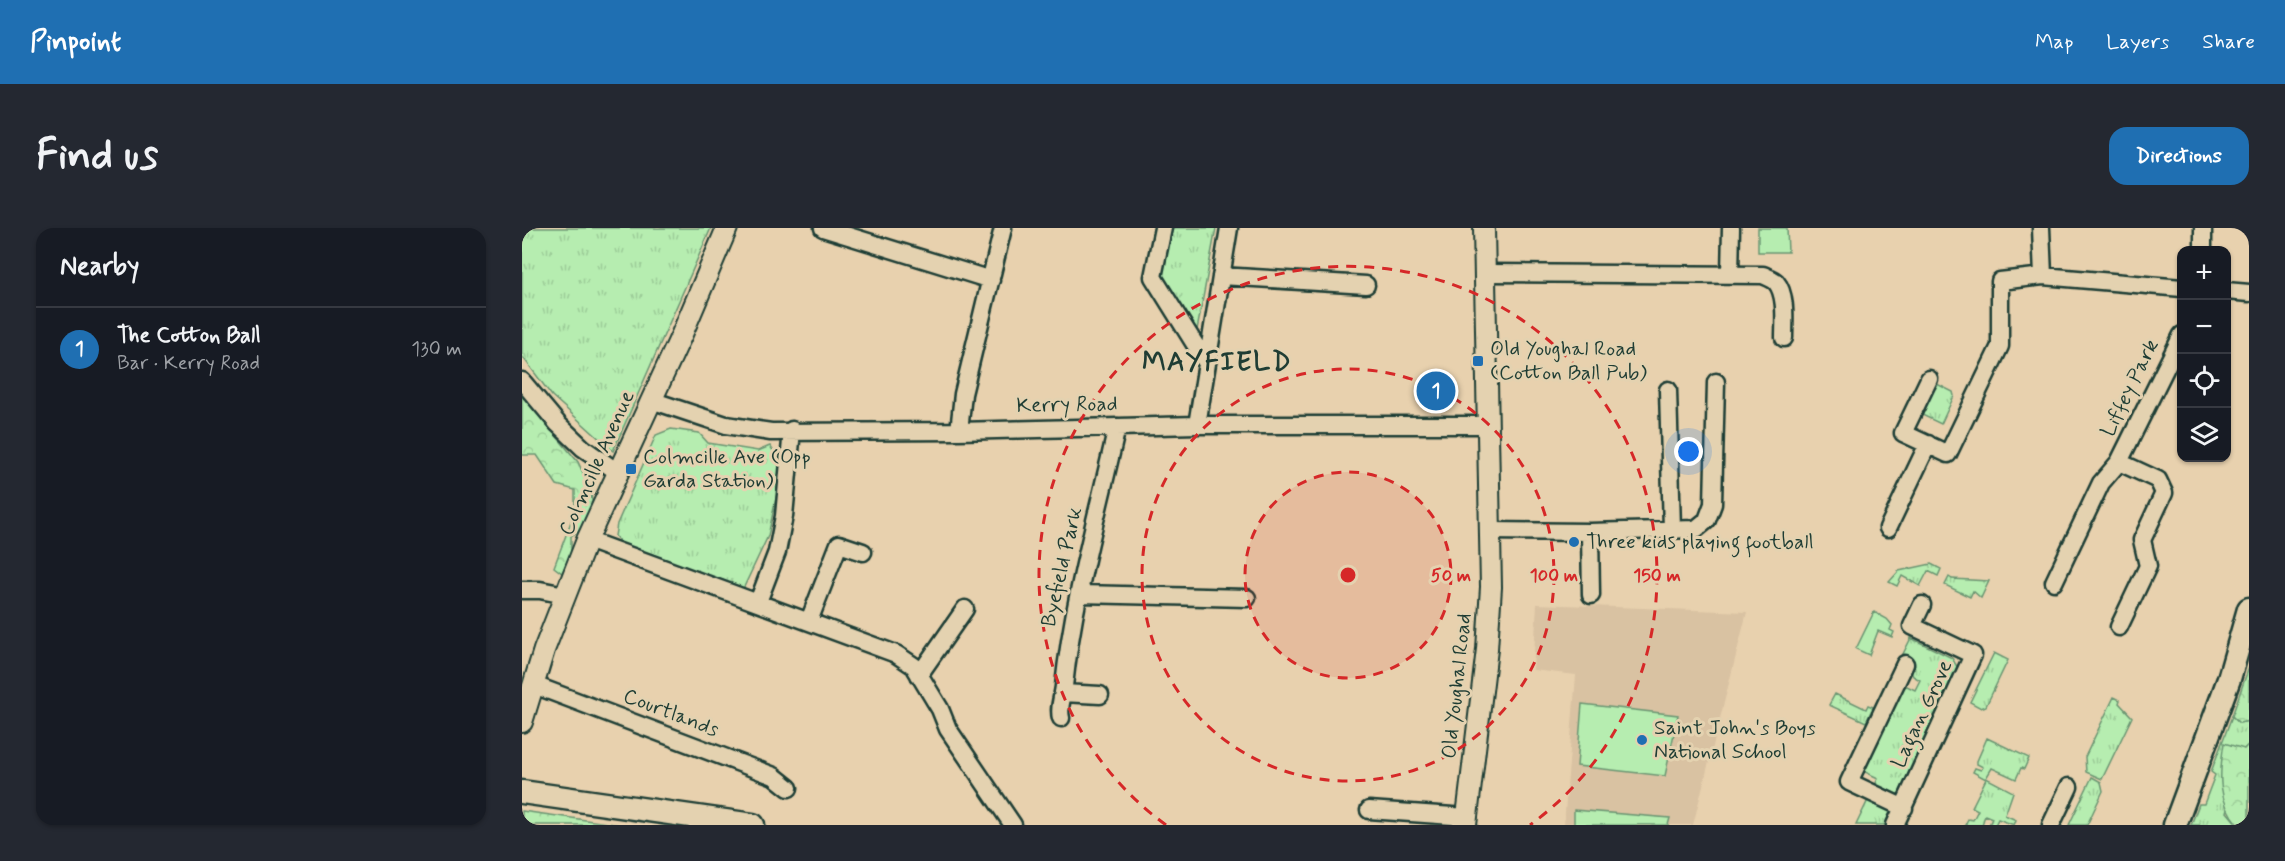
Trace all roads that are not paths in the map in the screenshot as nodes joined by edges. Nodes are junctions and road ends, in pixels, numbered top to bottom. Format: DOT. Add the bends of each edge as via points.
graph roads {
  1 [pos="727,228"];
  2 [pos="823,228"];
  3 [pos="1003,228"];
  4 [pos="1163,228"];
  5 [pos="1229,228"];
  6 [pos="1484,228"];
  7 [pos="1731,228"];
  8 [pos="2041,228"];
  9 [pos="2203,228"];
  10 [pos="2203,246"];
  11 [pos="1485,273"];
  12 [pos="1730,274"];
  13 [pos="1221,276"];
  14 [pos="2043,276"];
  15 [pos="991,280"];
  16 [pos="1366,285"];
  17 [pos="2177,288"];
  18 [pos="2231,291"];
  19 [pos="2249,293"];
  20 [pos="1784,338"];
  21 [pos="2177,343"];
  22 [pos="1206,362"];
  23 [pos="1929,379"];
  24 [pos="522,381"];
  25 [pos="1716,382"];
  26 [pos="1668,390"];
  27 [pos="651,400"];
  28 [pos="1197,425"];
  29 [pos="1488,425"];
  30 [pos="1117,427"];
  31 [pos="792,430"];
  32 [pos="959,430"];
  33 [pos="1928,444"];
  34 [pos="2119,462"];
  35 [pos="619,473"];
  36 [pos="1888,528"];
  37 [pos="1672,530"];
  38 [pos="1490,531"];
  39 [pos="1590,532"];
  40 [pos="588,540"];
  41 [pos="863,552"];
  42 [pos="2054,582"];
  43 [pos="522,590"];
  44 [pos="1080,594"];
  45 [pos="565,595"];
  46 [pos="1591,595"];
  47 [pos="1247,598"];
  48 [pos="758,602"];
  49 [pos="1922,605"];
  50 [pos="965,609"];
  51 [pos="2249,609"];
  52 [pos="809,621"];
  53 [pos="2119,627"];
  54 [pos="1905,664"];
  55 [pos="919,675"];
  56 [pos="534,686"];
  57 [pos="1064,693"];
  58 [pos="1100,695"];
  59 [pos="1061,718"];
  60 [pos="522,722"];
  61 [pos="2069,787"];
  62 [pos="789,788"];
  63 [pos="522,792"];
  64 [pos="1904,808"];
  65 [pos="1369,810"];
  66 [pos="1467,821"];
  67 [pos="753,825"];
  68 [pos="1013,825"];
  69 [pos="1895,825"];
  70 [pos="2051,825"];
  71 [pos="2175,825"];
  1 -- 27 [label="street, Colmcille Avenue"];
  2 -- 15 [label="street"];
  3 -- 15 [label="street"];
  4 -- 22 [label="street" via="1153,277"];
  5 -- 13 [label="street"];
  6 -- 11 [label="street, Old Youghal Road"];
  7 -- 12 [label="street"];
  8 -- 14 [label="street"];
  9 -- 10 [label="street"];
  11 -- 12 [label="street"];
  11 -- 29 [label="street, Old Youghal Road"];
  12 -- 20 [label="street" via="1763,275 1775,281 1782,301"];
  13 -- 16 [label="street"];
  13 -- 22 [label="street"];
  14 -- 17 [label="street"];
  14 -- 33 [label="street" via="2000,281 2000,346 1948,454"];
  15 -- 32 [label="street" via="963,394"];
  18 -- 19 [label="street"];
  21 -- 34 [label="street, Liffey Park"];
  22 -- 28 [label="street"];
  23 -- 33 [label="street" via="1904,433"];
  24 -- 35 [label="street" via="583,448"];
  25 -- 37 [label="street" via="1713,504 1707,520 1696,529"];
  26 -- 37 [label="street"];
  27 -- 31 [label="street, Kerry Road" via="734,427 771,432"];
  27 -- 35 [label="street, Colmcille Avenue"];
  28 -- 29 [label="street, Kerry Road"];
  28 -- 30 [label="street, Kerry Road"];
  29 -- 38 [label="street, Old Youghal Road"];
  30 -- 32 [label="street, Kerry Road"];
  30 -- 44 [label="street, Byefield Park"];
  31 -- 32 [label="street, Kerry Road"];
  31 -- 48 [label="street" via="777,552"];
  33 -- 36 [label="street"];
  34 -- 42 [label="street, Liffey Park" via="2101,483"];
  34 -- 53 [label="street, Liffey Park" via="2158,480 2164,493 2142,540 2148,566"];
  35 -- 40 [label="street, Colmcille Avenue"];
  37 -- 39 [label="street"];
  38 -- 39 [label="street"];
  38 -- 66 [label="street, Old Youghal Road" via="1487,649"];
  39 -- 46 [label="street"];
  40 -- 45 [label="street, Colmcille Avenue"];
  40 -- 48 [label="street"];
  41 -- 52 [label="street" via="839,544"];
  43 -- 45 [label="street"];
  44 -- 47 [label="street"];
  44 -- 57 [label="street, Byefield Park" via="1069,640"];
  45 -- 56 [label="street, Colmcille Avenue"];
  48 -- 52 [label="street"];
  49 -- 64 [label="street, Lagan Grove" via="1912,626 1974,655"];
  50 -- 55 [label="street"];
  51 -- 71 [label="main road" via="2229,679"];
  52 -- 55 [label="street" via="896,654 914,666"];
  54 -- 64 [label="street, Lagan Grove" via="1849,782"];
  55 -- 68 [label="street" via="948,729"];
  56 -- 60 [label="street, Colmcille Avenue"];
  56 -- 62 [label="street, Courtlands" via="774,776"];
  57 -- 58 [label="street"];
  57 -- 59 [label="street, Byefield Park"];
  61 -- 70 [label="street"];
  63 -- 67 [label="main road"];
  64 -- 69 [label="street, Lagan Grove"];
  65 -- 66 [label="street"];
}
